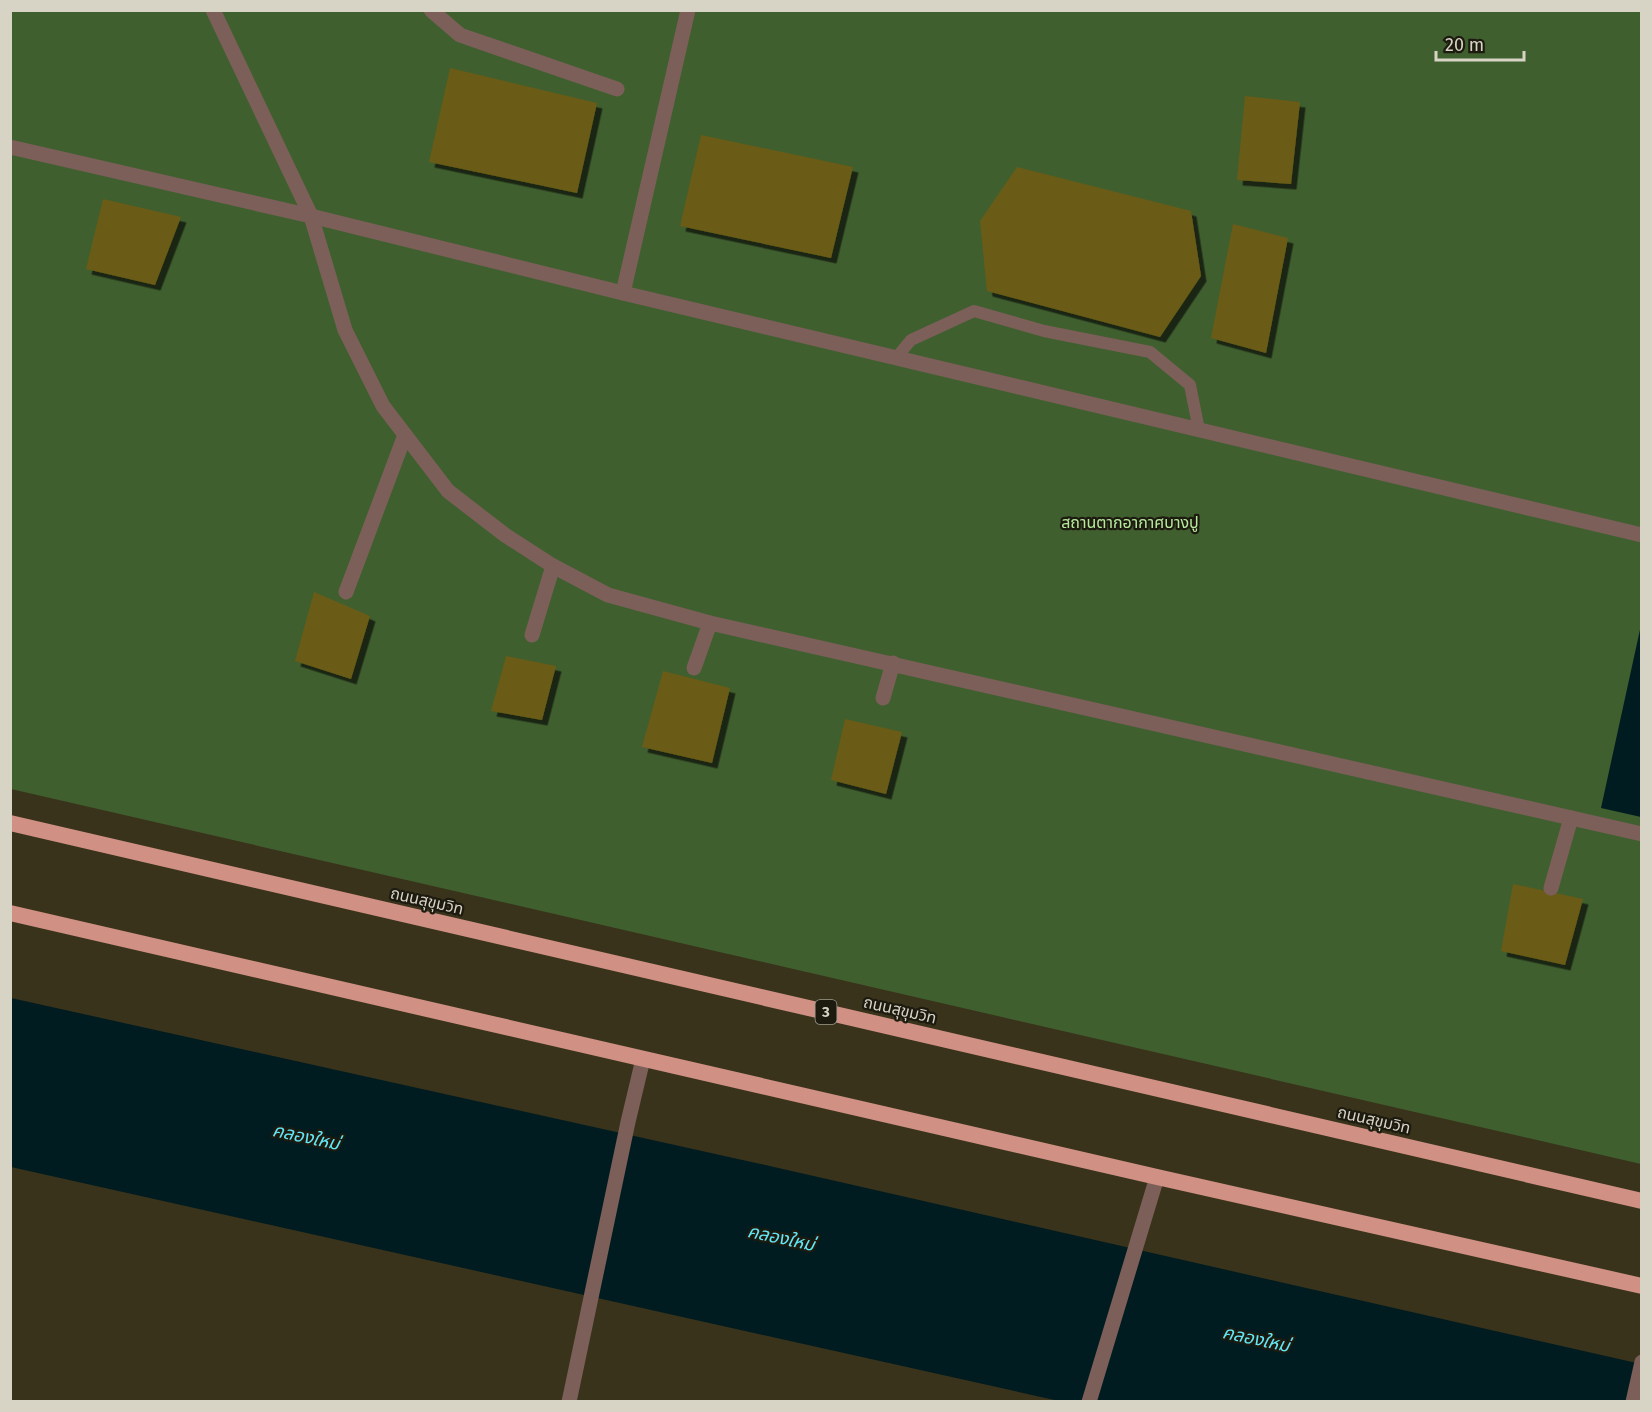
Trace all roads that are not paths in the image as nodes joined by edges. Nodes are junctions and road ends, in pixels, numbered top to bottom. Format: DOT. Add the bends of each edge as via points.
graph roads {
  1 [pos="213,10"];
  2 [pos="431,10"];
  3 [pos="688,10"];
  4 [pos="617,89"];
  5 [pos="10,147"];
  6 [pos="311,216"];
  7 [pos="623,293"];
  8 [pos="896,358"];
  9 [pos="1199,430"];
  10 [pos="405,435"];
  11 [pos="1641,535"];
  12 [pos="553,566"];
  13 [pos="346,592"];
  14 [pos="710,623"];
  15 [pos="532,635"];
  16 [pos="893,663"];
  17 [pos="694,668"];
  18 [pos="883,698"];
  19 [pos="1571,818"];
  20 [pos="10,823"];
  21 [pos="1641,834"];
  22 [pos="1551,888"];
  23 [pos="10,913"];
  24 [pos="643,1059"];
  25 [pos="1157,1177"];
  26 [pos="1641,1201"];
  27 [pos="1641,1286"];
  28 [pos="1641,1362"];
  29 [pos="568,1401"];
  30 [pos="1089,1401"];
  31 [pos="1633,1401"];
  1 -- 6 [label="street"];
  2 -- 4 [label="street" via="459,35"];
  3 -- 7 [label="street"];
  5 -- 6 [label="street"];
  6 -- 7 [label="street"];
  6 -- 10 [label="street" via="345,330 383,406"];
  7 -- 8 [label="street"];
  8 -- 9 [label="street"];
  8 -- 9 [label="lane" via="911,340 974,311 1044,331 1150,352 1190,385"];
  9 -- 11 [label="street"];
  10 -- 12 [label="street" via="447,491"];
  10 -- 13 [label="street"];
  12 -- 14 [label="street" via="608,595"];
  12 -- 15 [label="street"];
  14 -- 16 [label="street"];
  14 -- 17 [label="street"];
  16 -- 18 [label="street"];
  16 -- 19 [label="street"];
  19 -- 21 [label="street"];
  19 -- 22 [label="street"];
  20 -- 26 [label="highway, ถนนสุขุมวิท / 3"];
  23 -- 24 [label="highway"];
  24 -- 25 [label="highway"];
  24 -- 29 [label="street"];
  25 -- 27 [label="highway"];
  25 -- 30 [label="street"];
  28 -- 31 [label="street"];
}
